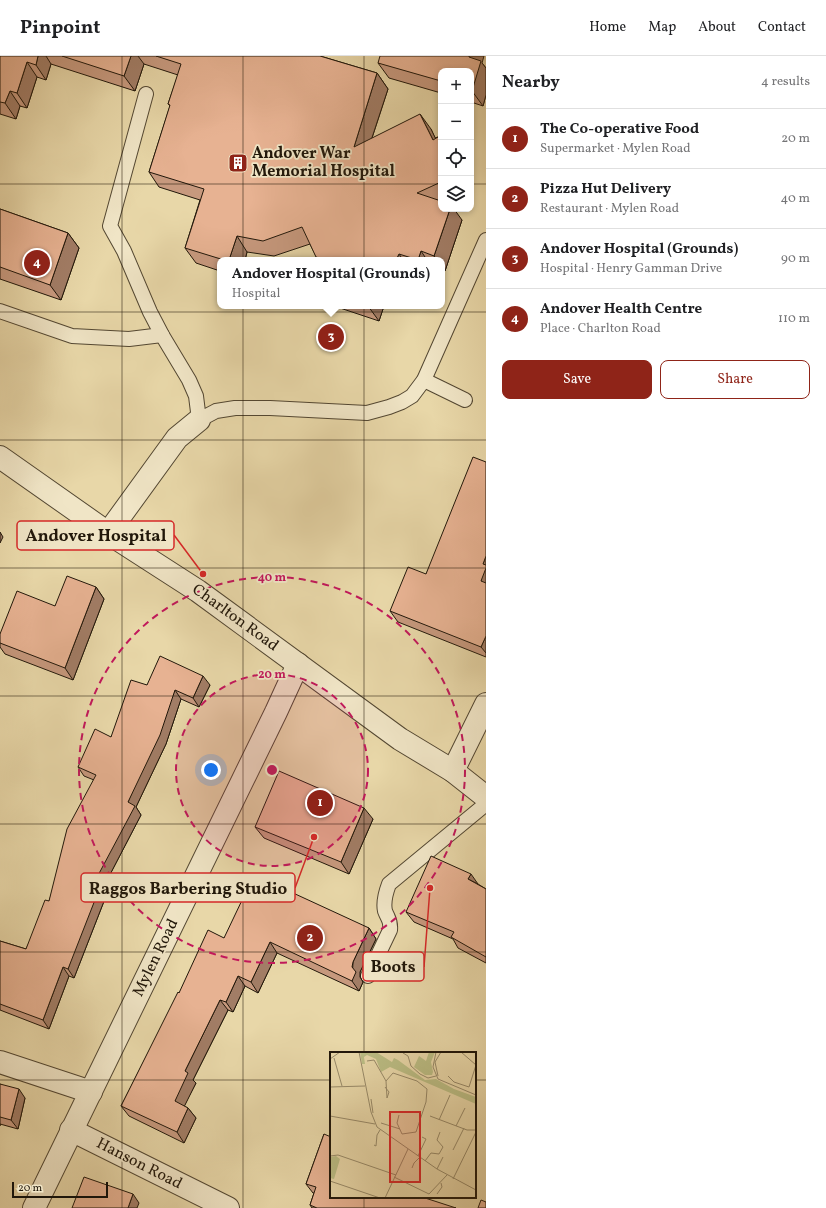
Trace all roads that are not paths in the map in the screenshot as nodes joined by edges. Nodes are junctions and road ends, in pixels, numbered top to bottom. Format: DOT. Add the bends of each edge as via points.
graph roads {
  1 [pos="146,94"];
  2 [pos="486,240"];
  3 [pos="0,312"];
  4 [pos="162,335"];
  5 [pos="424,380"];
  6 [pos="465,400"];
  7 [pos="199,420"];
  8 [pos="0,457"];
  9 [pos="108,533"];
  10 [pos="298,664"];
  11 [pos="486,704"];
  12 [pos="453,771"];
  13 [pos="486,797"];
  14 [pos="486,804"];
  15 [pos="368,976"];
  16 [pos="0,1062"];
  17 [pos="90,1092"];
  18 [pos="71,1130"];
  19 [pos="34,1208"];
  20 [pos="228,1208"];
  1 -- 4 [label="lane" via="110,226"];
  2 -- 5 [label="lane"];
  3 -- 4 [label="lane" via="72,336 129,339"];
  4 -- 7 [label="lane" via="196,396"];
  5 -- 6 [label="lane"];
  5 -- 7 [label="lane" via="412,396 402,402 367,413 235,408 216,411"];
  7 -- 9 [label="street" via="177,438"];
  8 -- 9 [label="street, Charlton Road"];
  9 -- 10 [label="street, Charlton Road" via="198,591"];
  10 -- 12 [label="street, Charlton Road" via="400,738"];
  10 -- 17 [label="street, Mylen Road"];
  11 -- 12 [label="street"];
  12 -- 13 [label="street, Charlton Road"];
  14 -- 15 [label="lane" via="389,884 385,895 385,910 390,930"];
  16 -- 17 [label="street"];
  17 -- 18 [label="street, Mylen Road"];
  18 -- 19 [label="street, Mylen Road"];
  18 -- 20 [label="street, Hanson Road"];
}
